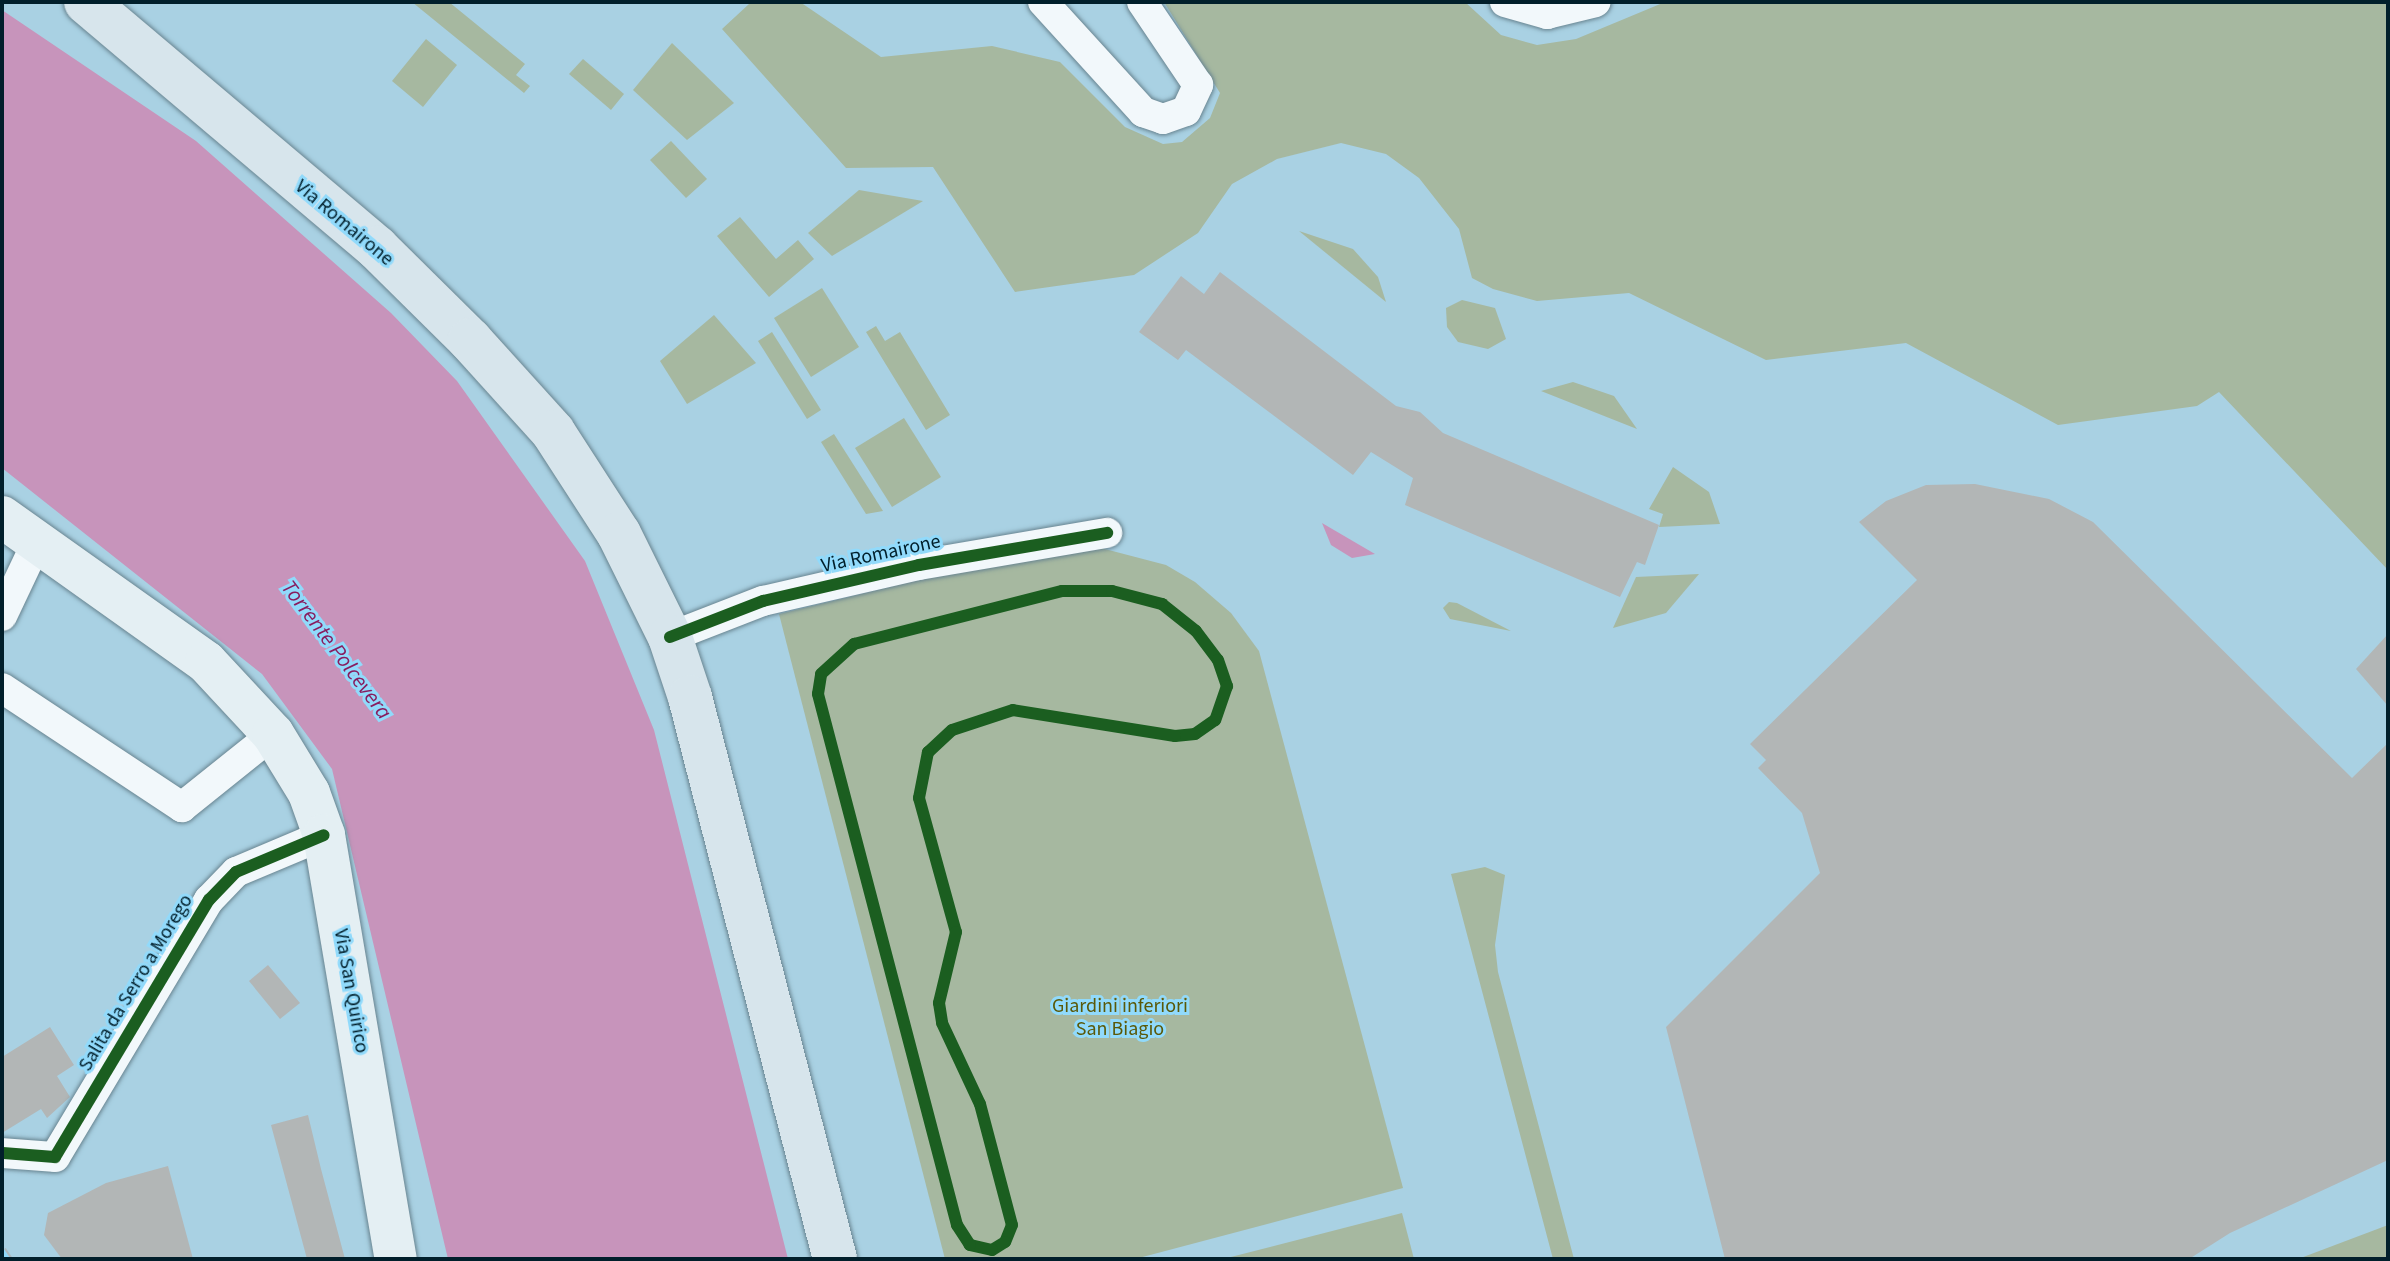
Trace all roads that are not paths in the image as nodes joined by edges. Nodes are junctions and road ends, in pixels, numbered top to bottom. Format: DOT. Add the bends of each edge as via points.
graph roads {
  1 [pos="86,2"];
  2 [pos="1043,2"];
  3 [pos="1142,2"];
  4 [pos="1505,2"];
  5 [pos="1596,2"];
  6 [pos="2,517"];
  7 [pos="1107,533"];
  8 [pos="37,542"];
  9 [pos="2,616"];
  10 [pos="670,637"];
  11 [pos="2,688"];
  12 [pos="273,734"];
  13 [pos="324,835"];
  14 [pos="2,1153"];
  15 [pos="396,1259"];
  16 [pos="835,1259"];
  1 -- 10 [label="main road, Via Romairone" via="377,248 470,340 553,432 619,534"];
  2 -- 3 [label="street" via="1143,112 1163,119 1186,111 1198,85"];
  4 -- 5 [label="street" via="1547,14"];
  6 -- 8 [label="main road, Via San Quirico"];
  7 -- 10 [label="street, Via Romairone" via="919,565 763,601"];
  8 -- 9 [label="street"];
  8 -- 12 [label="main road, Via San Quirico" via="206,662"];
  10 -- 16 [label="main road, Via Romairone"];
  11 -- 12 [label="street" via="182,807"];
  12 -- 13 [label="main road, Via San Quirico" via="309,793"];
  13 -- 14 [label="street, Salita da Serro a Morego" via="236,872 209,900 55,1157"];
  13 -- 15 [label="main road, Via San Quirico"];
}
